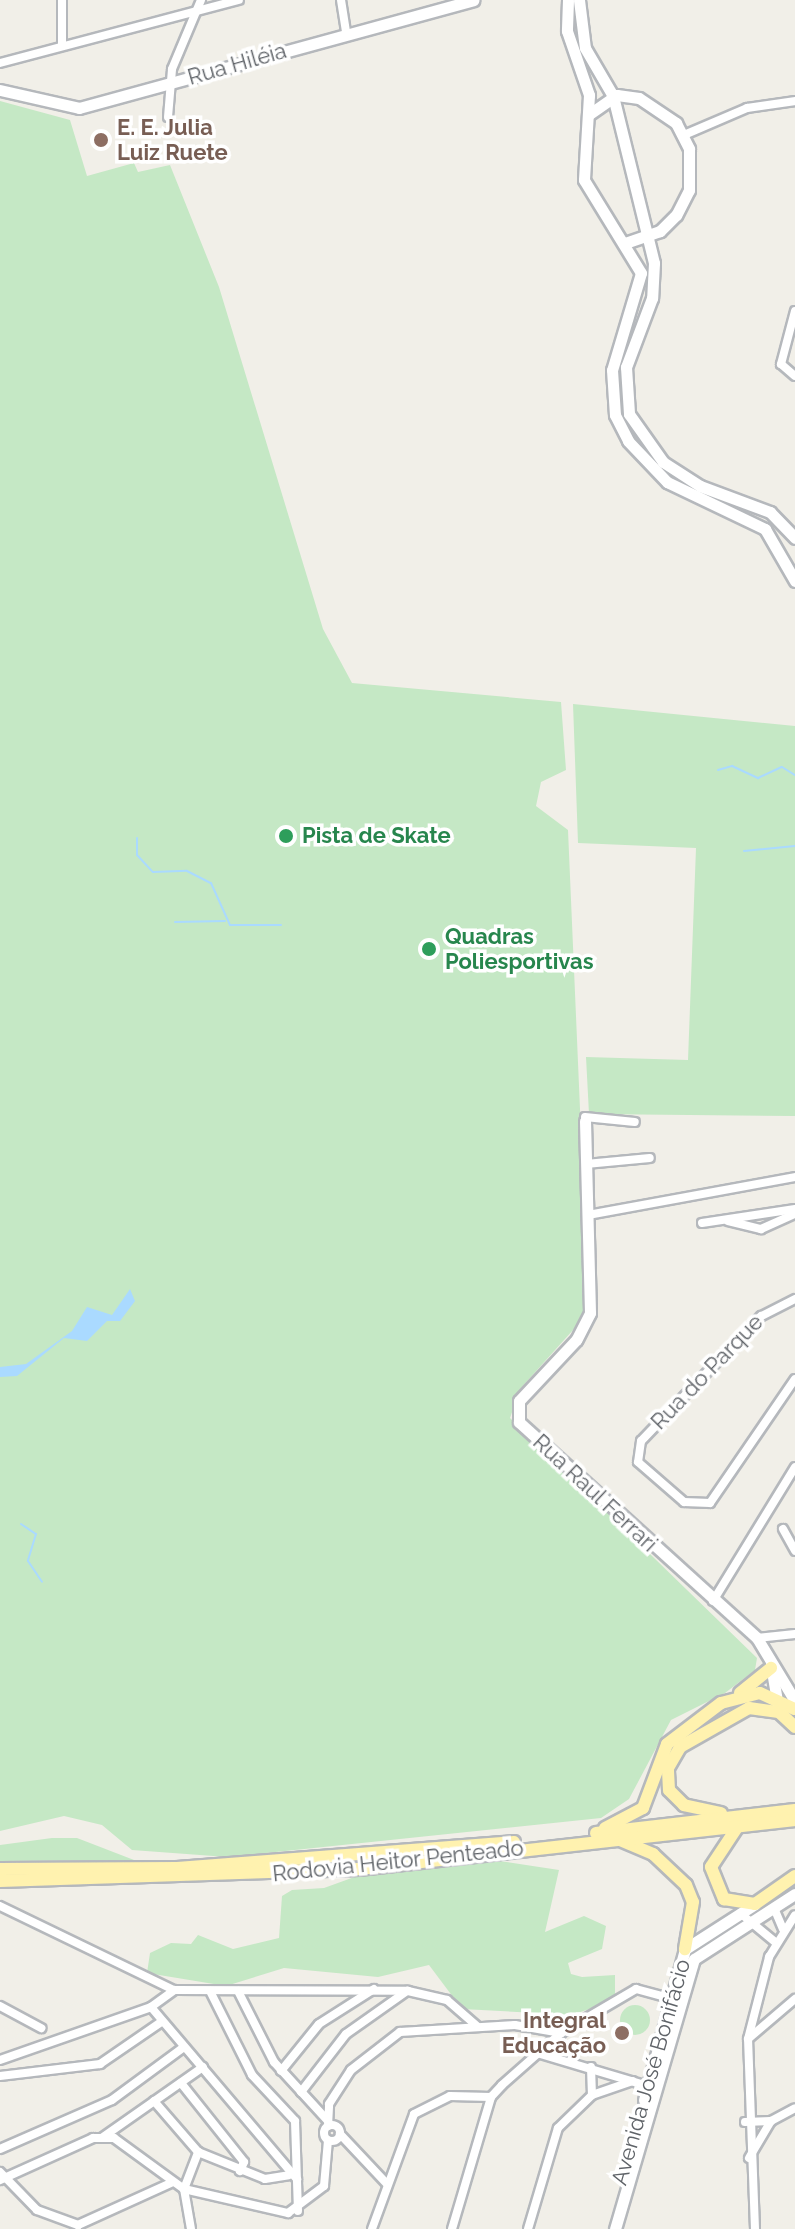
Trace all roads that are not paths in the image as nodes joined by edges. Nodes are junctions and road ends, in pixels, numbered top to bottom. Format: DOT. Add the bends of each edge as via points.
graph roads {
  1 [pos="62,0"];
  2 [pos="201,0"];
  3 [pos="239,0"];
  4 [pos="341,0"];
  5 [pos="473,0"];
  6 [pos="568,0"];
  7 [pos="579,0"];
  8 [pos="218,2"];
  9 [pos="197,10"];
  10 [pos="178,15"];
  11 [pos="189,29"];
  12 [pos="346,33"];
  13 [pos="62,46"];
  14 [pos="0,63"];
  15 [pos="175,64"];
  16 [pos="188,78"];
  17 [pos="168,84"];
  18 [pos="0,90"];
  19 [pos="613,96"];
  20 [pos="795,101"];
  21 [pos="588,115"];
  22 [pos="168,117"];
  23 [pos="684,135"];
  24 [pos="648,236"];
  25 [pos="625,243"];
  26 [pos="795,311"];
  27 [pos="795,376"];
  28 [pos="795,538"];
  29 [pos="795,581"];
  30 [pos="585,1119"];
  31 [pos="635,1122"];
  32 [pos="650,1158"];
  33 [pos="586,1164"];
  34 [pos="795,1177"];
  35 [pos="795,1212"];
  36 [pos="588,1215"];
  37 [pos="724,1220"];
  38 [pos="702,1223"];
  39 [pos="795,1299"];
  40 [pos="795,1379"];
  41 [pos="795,1467"];
  42 [pos="783,1529"];
  43 [pos="795,1551"];
  44 [pos="713,1601"];
  45 [pos="795,1634"];
  46 [pos="757,1638"];
  47 [pos="771,1664"];
  48 [pos="776,1696"];
  49 [pos="732,1697"];
  50 [pos="795,1701"];
  51 [pos="795,1709"];
  52 [pos="779,1712"];
  53 [pos="795,1727"];
  54 [pos="795,1810"];
  55 [pos="741,1820"];
  56 [pos="795,1820"];
  57 [pos="592,1834"];
  58 [pos="617,1839"];
  59 [pos="0,1869"];
  60 [pos="795,1876"];
  61 [pos="0,1881"];
  62 [pos="795,1894"];
  63 [pos="1,1904"];
  64 [pos="755,1904"];
  65 [pos="774,1908"];
  66 [pos="740,1913"];
  67 [pos="795,1915"];
  68 [pos="748,1925"];
  69 [pos="783,1929"];
  70 [pos="775,1942"];
  71 [pos="685,1949"];
  72 [pos="375,1989"];
  73 [pos="174,1990"];
  74 [pos="210,1991"];
  75 [pos="238,1991"];
  76 [pos="408,1991"];
  77 [pos="670,1998"];
  78 [pos="795,1999"];
  79 [pos="0,2006"];
  80 [pos="151,2007"];
  81 [pos="161,2022"];
  82 [pos="477,2026"];
  83 [pos="41,2028"];
  84 [pos="561,2033"];
  85 [pos="748,2039"];
  86 [pos="184,2047"];
  87 [pos="537,2053"];
  88 [pos="0,2060"];
  89 [pos="203,2067"];
  90 [pos="591,2067"];
  91 [pos="281,2071"];
  92 [pos="0,2076"];
  93 [pos="633,2081"];
  94 [pos="181,2083"];
  95 [pos="648,2086"];
  96 [pos="301,2092"];
  97 [pos="592,2095"];
  98 [pos="491,2097"];
  99 [pos="154,2101"];
  100 [pos="795,2108"];
  101 [pos="771,2121"];
  102 [pos="745,2122"];
  103 [pos="329,2124"];
  104 [pos="103,2137"];
  105 [pos="335,2138"];
  106 [pos="0,2149"];
  107 [pos="198,2152"];
  108 [pos="749,2158"];
  109 [pos="240,2171"];
  110 [pos="2,2177"];
  111 [pos="293,2177"];
  112 [pos="173,2182"];
  113 [pos="386,2183"];
  114 [pos="184,2189"];
  115 [pos="298,2211"];
  116 [pos="191,2229"];
  117 [pos="372,2229"];
  118 [pos="452,2229"];
  119 [pos="528,2229"];
  120 [pos="607,2229"];
  121 [pos="615,2229"];
  122 [pos="755,2229"];
  1 -- 13 [label="street"];
  2 -- 9 [label="street"];
  3 -- 8 [label="street"];
  4 -- 12 [label="street"];
  5 -- 12 [label="main road, Rua Hiléia"];
  6 -- 21 [label="main road" via="567,31 588,89"];
  7 -- 19 [label="main road" via="588,58"];
  8 -- 9 [label="street"];
  9 -- 10 [label="street"];
  9 -- 11 [label="street"];
  10 -- 11 [label="street"];
  10 -- 13 [label="street"];
  11 -- 15 [label="street"];
  12 -- 16 [label="main road, Rua Hiléia"];
  13 -- 14 [label="street"];
  15 -- 16 [label="street"];
  15 -- 17 [label="street"];
  16 -- 17 [label="main road, Rua Hiléia"];
  17 -- 18 [label="main road, Rua Hiléia" via="79,108"];
  17 -- 22 [label="street"];
  19 -- 21 [label="main road"];
  19 -- 23 [label="main road" via="654,104"];
  19 -- 24 [label="main road"];
  20 -- 23 [label="street" via="747,108"];
  21 -- 25 [label="main road" via="581,147 586,190"];
  23 -- 24 [label="main road" via="689,190 676,215"];
  24 -- 25 [label="main road"];
  24 -- 28 [label="main road" via="653,291 625,376 635,427 685,478 770,512"];
  25 -- 29 [label="main road" via="641,273 611,379 622,431 680,491 765,529"];
  26 -- 27 [label="street" via="781,364"];
  30 -- 31 [label="street"];
  30 -- 33 [label="main road, Rua Raul Ferrari"];
  32 -- 33 [label="street"];
  33 -- 36 [label="main road, Rua Raul Ferrari"];
  34 -- 36 [label="street"];
  35 -- 37 [label="street"];
  35 -- 37 [label="street" via="761,1229"];
  36 -- 44 [label="main road, Rua Raul Ferrari" via="590,1313 576,1340 519,1401 519,1422"];
  37 -- 38 [label="street"];
  39 -- 40 [label="street, Rua do Parque" via="761,1316 641,1441 638,1462 684,1502 710,1503"];
  41 -- 44 [label="street"];
  42 -- 43 [label="street"];
  44 -- 46 [label="main road, Rua Raul Ferrari"];
  45 -- 46 [label="street"];
  46 -- 47 [label="main road, Rua Raul Ferrari"];
  47 -- 48 [label="main road"];
  47 -- 49 [label="main road"];
  47 -- 50 [label="main road, Rua Raul Ferrari"];
  48 -- 49 [label="main road"];
  48 -- 51 [label="main road"];
  48 -- 52 [label="main road"];
  49 -- 57 [label="main road" via="667,1744 643,1808"];
  52 -- 53 [label="main road"];
  52 -- 55 [label="main road" via="749,1708 724,1718 680,1747 668,1768 669,1790 684,1805"];
  54 -- 55 [label="main road, Rodovia Heitor Penteado"];
  55 -- 56 [label="main road, Rodovia Heitor Penteado"];
  55 -- 57 [label="main road, Rodovia Heitor Penteado"];
  55 -- 58 [label="main road, Rodovia Heitor Penteado"];
  55 -- 64 [label="main road" via="714,1856 711,1880 724,1899"];
  57 -- 59 [label="main road, Rodovia Heitor Penteado" via="293,1862"];
  58 -- 61 [label="main road, Rodovia Heitor Penteado" via="359,1869"];
  58 -- 71 [label="main road" via="653,1854 686,1885 693,1902"];
  60 -- 64 [label="main road"];
  62 -- 65 [label="main road, Avenida José Bonifácio"];
  63 -- 73 [label="street"];
  64 -- 66 [label="main road, Avenida José Bonifácio"];
  65 -- 68 [label="main road, Avenida José Bonifácio"];
  65 -- 69 [label="street"];
  66 -- 68 [label="street"];
  66 -- 71 [label="main road, Avenida José Bonifácio"];
  67 -- 69 [label="street"];
  68 -- 70 [label="street"];
  68 -- 121 [label="main road, Avenida José Bonifácio" via="694,1959"];
  69 -- 70 [label="street"];
  70 -- 85 [label="street"];
  71 -- 77 [label="main road, Avenida José Bonifácio"];
  72 -- 75 [label="street"];
  72 -- 76 [label="street"];
  72 -- 91 [label="street" via="319,2024"];
  73 -- 74 [label="street"];
  73 -- 80 [label="street"];
  74 -- 75 [label="street"];
  74 -- 111 [label="street" via="252,2075 295,2121"];
  75 -- 91 [label="street"];
  76 -- 82 [label="street" via="447,2000"];
  76 -- 96 [label="street" via="346,2034"];
  77 -- 84 [label="street" via="636,1989"];
  77 -- 95 [label="main road, Avenida José Bonifácio"];
  78 -- 85 [label="street"];
  79 -- 83 [label="street"];
  80 -- 81 [label="street"];
  80 -- 88 [label="street"];
  81 -- 86 [label="street"];
  81 -- 92 [label="street" via="100,2064"];
  82 -- 84 [label="street"];
  82 -- 103 [label="street" via="412,2029 389,2038 351,2070"];
  84 -- 87 [label="street"];
  85 -- 102 [label="street"];
  86 -- 89 [label="street"];
  86 -- 106 [label="street" via="112,2100"];
  87 -- 90 [label="street"];
  87 -- 98 [label="street"];
  89 -- 94 [label="street"];
  89 -- 111 [label="street"];
  90 -- 93 [label="street"];
  90 -- 97 [label="street" via="597,2081"];
  91 -- 96 [label="street"];
  93 -- 95 [label="street"];
  93 -- 97 [label="street"];
  94 -- 99 [label="street"];
  94 -- 109 [label="street" via="244,2162"];
  95 -- 120 [label="main road, Avenida José Bonifácio"];
  96 -- 103 [label="street"];
  97 -- 119 [label="street" via="558,2128"];
  98 -- 113 [label="street" via="450,2096 414,2114"];
  98 -- 118 [label="street"];
  99 -- 104 [label="street"];
  99 -- 107 [label="street"];
  100 -- 101 [label="street"];
  101 -- 102 [label="street"];
  101 -- 108 [label="street"];
  102 -- 108 [label="street"];
  103 -- 105 [label="street"];
  103 -- 105 [label="street"];
  104 -- 110 [label="street"];
  104 -- 112 [label="street" via="136,2149"];
  105 -- 113 [label="street" via="355,2149"];
  105 -- 115 [label="street" via="324,2186"];
  107 -- 109 [label="street"];
  107 -- 114 [label="street"];
  108 -- 122 [label="street"];
  109 -- 111 [label="street" via="265,2179"];
  110 -- 112 [label="street" via="50,2219 78,2225"];
  111 -- 115 [label="street"];
  112 -- 114 [label="street"];
  113 -- 117 [label="street"];
  114 -- 115 [label="street" via="265,2211"];
  114 -- 116 [label="street"];
}
